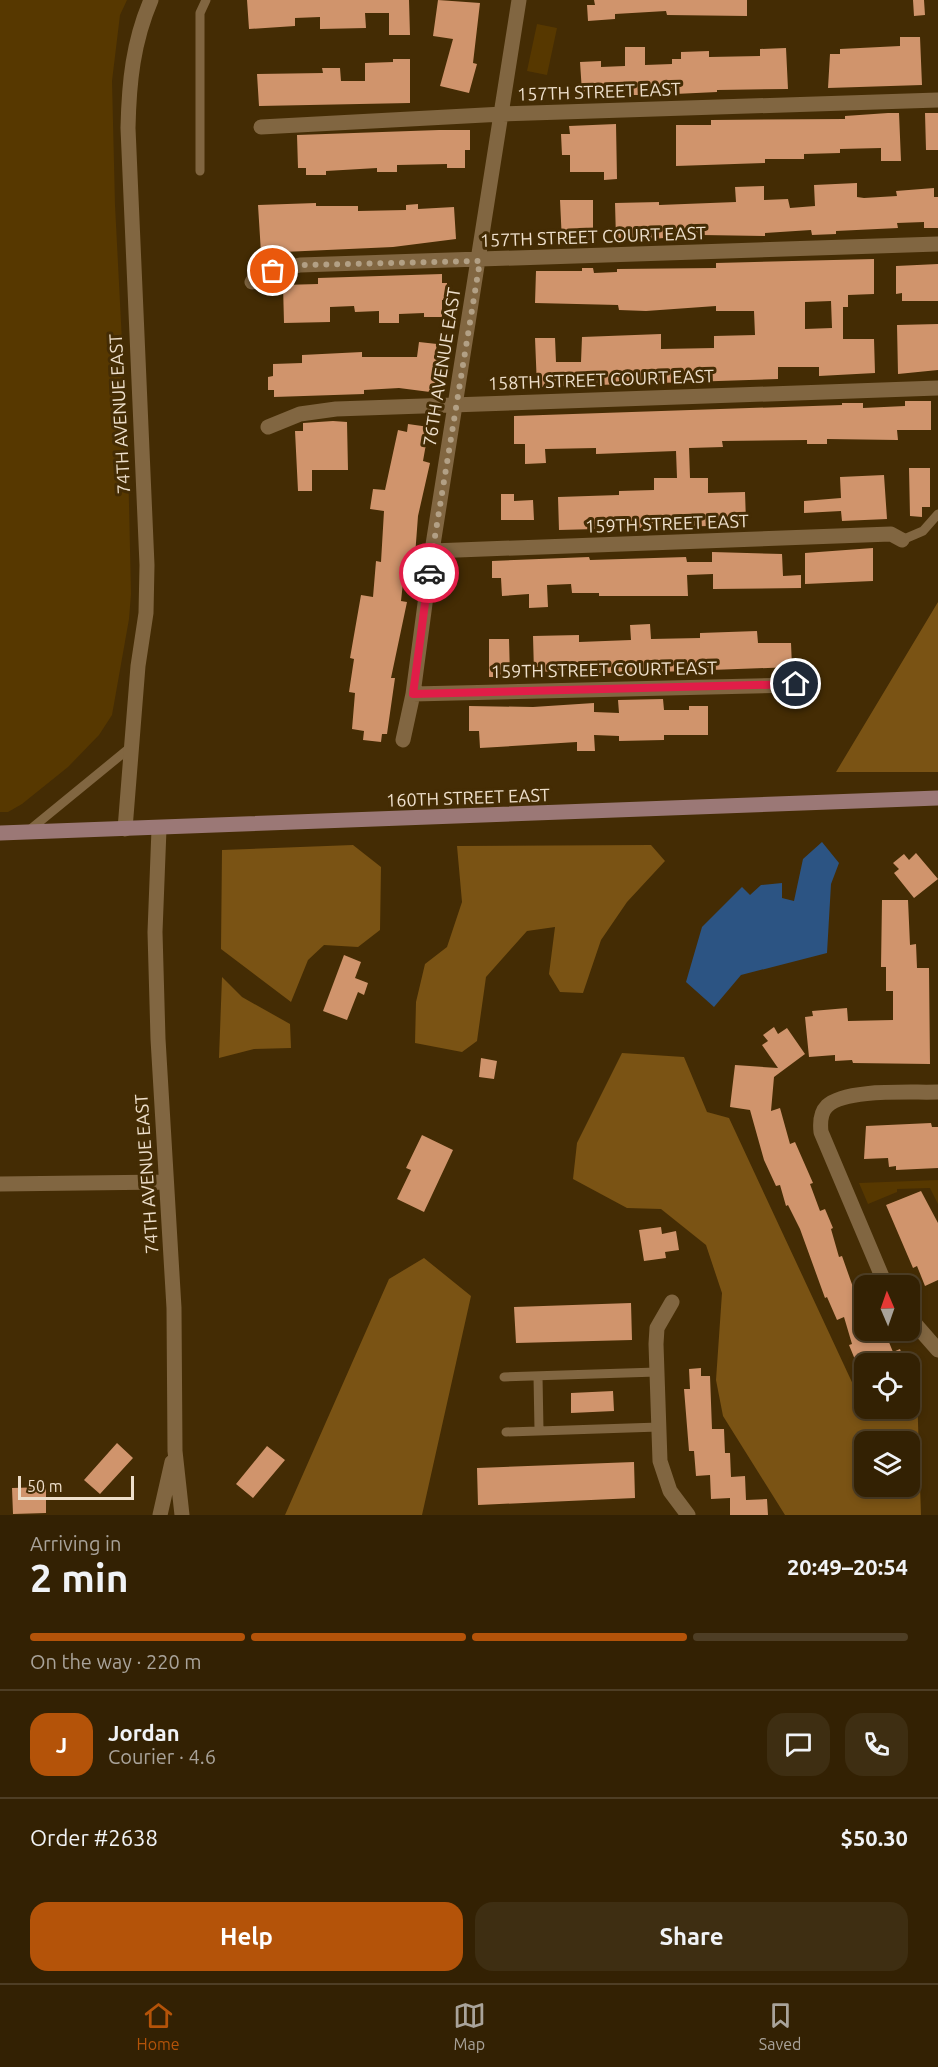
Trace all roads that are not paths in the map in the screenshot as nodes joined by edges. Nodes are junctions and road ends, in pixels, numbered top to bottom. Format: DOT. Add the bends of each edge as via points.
graph roads {
  1 [pos="151,0"];
  2 [pos="206,0"];
  3 [pos="519,0"];
  4 [pos="938,100"];
  5 [pos="503,114"];
  6 [pos="261,127"];
  7 [pos="200,171"];
  8 [pos="938,244"];
  9 [pos="480,261"];
  10 [pos="252,282"];
  11 [pos="938,388"];
  12 [pos="456,404"];
  13 [pos="268,427"];
  14 [pos="938,514"];
  15 [pos="902,540"];
  16 [pos="432,551"];
  17 [pos="796,684"];
  18 [pos="413,694"];
  19 [pos="403,740"];
  20 [pos="132,746"];
  21 [pos="938,798"];
  22 [pos="159,829"];
  23 [pos="125,830"];
  24 [pos="27,832"];
  25 [pos="0,833"];
  26 [pos="938,1092"];
  27 [pos="165,1182"];
  28 [pos="0,1184"];
  29 [pos="881,1275"];
  30 [pos="672,1302"];
  31 [pos="920,1330"];
  32 [pos="938,1350"];
  33 [pos="657,1372"];
  34 [pos="538,1376"];
  35 [pos="504,1377"];
  36 [pos="659,1426"];
  37 [pos="539,1430"];
  38 [pos="506,1432"];
  39 [pos="175,1451"];
  40 [pos="160,1515"];
  41 [pos="182,1515"];
  42 [pos="688,1515"];
  1 -- 20 [label="street, 74TH AVENUE EAST" via="135,45 129,85 147,565"];
  2 -- 7 [label="lane" via="200,13"];
  3 -- 5 [label="street, 76TH AVENUE EAST"];
  4 -- 5 [label="street, 157TH STREET EAST"];
  5 -- 6 [label="street, 157TH STREET EAST"];
  5 -- 9 [label="street, 76TH AVENUE EAST"];
  8 -- 9 [label="street, 157TH STREET COURT EAST"];
  9 -- 10 [label="street, 157TH STREET COURT EAST" via="300,265 273,271"];
  9 -- 12 [label="street, 76TH AVENUE EAST"];
  11 -- 12 [label="street, 158TH STREET COURT EAST"];
  12 -- 13 [label="street, 158TH STREET COURT EAST" via="336,409 300,414"];
  12 -- 16 [label="street, 76TH AVENUE EAST"];
  14 -- 15 [label="lane" via="923,531"];
  15 -- 16 [label="street, 159TH STREET EAST" via="891,534"];
  16 -- 18 [label="street, 76TH AVENUE EAST"];
  17 -- 18 [label="street, 159TH STREET COURT EAST"];
  18 -- 19 [label="street, 76TH AVENUE EAST"];
  20 -- 23 [label="street, 74TH AVENUE EAST"];
  20 -- 24 [label="lane"];
  21 -- 22 [label="main road, 160TH STREET EAST"];
  22 -- 23 [label="main road, 160TH STREET EAST"];
  22 -- 27 [label="street, 74TH AVENUE EAST" via="155,932"];
  23 -- 24 [label="main road, 160TH STREET EAST"];
  24 -- 25 [label="main road, 160TH STREET EAST"];
  26 -- 29 [label="street" via="843,1096 822,1113 821,1132"];
  27 -- 28 [label="street"];
  27 -- 39 [label="street, 74TH AVENUE EAST" via="174,1296"];
  30 -- 33 [label="street" via="657,1328"];
  31 -- 32 [label="street"];
  33 -- 34 [label="lane"];
  33 -- 36 [label="street"];
  34 -- 35 [label="lane"];
  34 -- 37 [label="lane"];
  36 -- 37 [label="lane"];
  36 -- 42 [label="street" via="664,1478"];
  37 -- 38 [label="lane"];
  39 -- 40 [label="street"];
  39 -- 41 [label="street, 74TH AVENUE EAST"];
}
